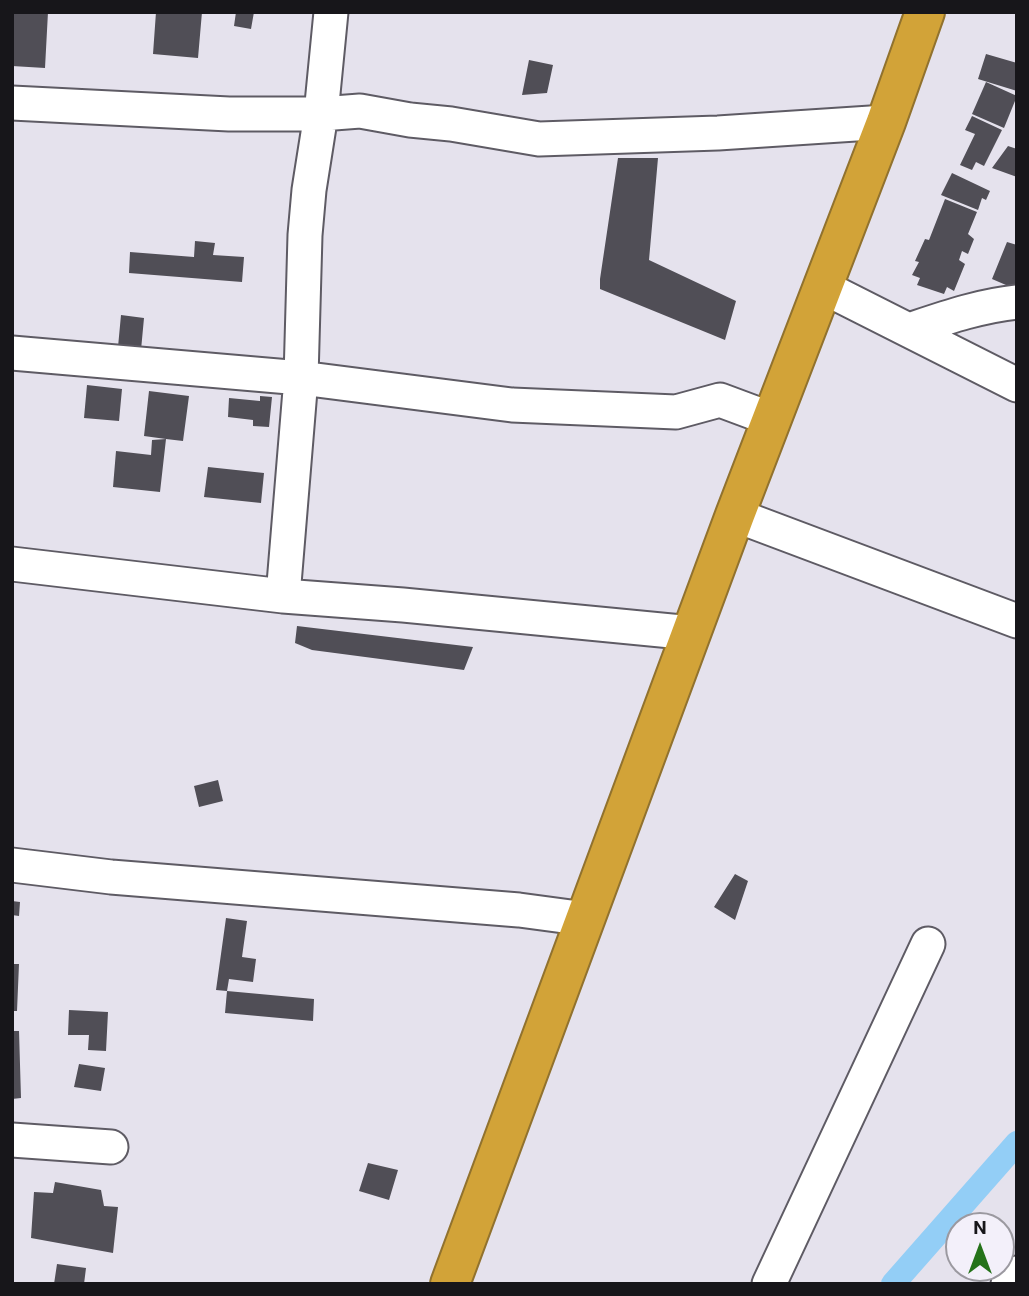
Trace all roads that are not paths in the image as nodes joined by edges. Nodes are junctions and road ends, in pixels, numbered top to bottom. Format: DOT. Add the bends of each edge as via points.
graph roads {
  1 [pos="331,12"];
  2 [pos="925,12"];
  3 [pos="12,103"];
  4 [pos="321,114"];
  5 [pos="886,122"];
  6 [pos="821,286"];
  7 [pos="1017,302"];
  8 [pos="909,330"];
  9 [pos="12,353"];
  10 [pos="300,379"];
  11 [pos="1017,385"];
  12 [pos="771,419"];
  13 [pos="735,515"];
  14 [pos="12,564"];
  15 [pos="283,596"];
  16 [pos="1017,621"];
  17 [pos="692,632"];
  18 [pos="12,865"];
  19 [pos="586,919"];
  20 [pos="928,944"];
  21 [pos="12,1140"];
  22 [pos="111,1147"];
  23 [pos="1017,1273"];
  24 [pos="450,1284"];
  25 [pos="768,1284"];
  26 [pos="1008,1284"];
  1 -- 4 [label="street"];
  2 -- 5 [label="highway"];
  3 -- 4 [label="street"];
  4 -- 5 [label="street" via="360,111 539,139"];
  4 -- 10 [label="street" via="305,235"];
  5 -- 6 [label="highway"];
  6 -- 8 [label="street"];
  6 -- 12 [label="highway"];
  7 -- 8 [label="street" via="957,313"];
  8 -- 11 [label="street"];
  9 -- 10 [label="street"];
  10 -- 12 [label="street" via="526,406 676,412 720,400"];
  10 -- 15 [label="street"];
  12 -- 13 [label="highway"];
  13 -- 16 [label="street"];
  13 -- 17 [label="highway"];
  14 -- 15 [label="street"];
  15 -- 17 [label="street"];
  17 -- 19 [label="highway"];
  18 -- 19 [label="street"];
  19 -- 24 [label="highway"];
  20 -- 25 [label="street"];
  21 -- 22 [label="street"];
  23 -- 26 [label="street"];
}
